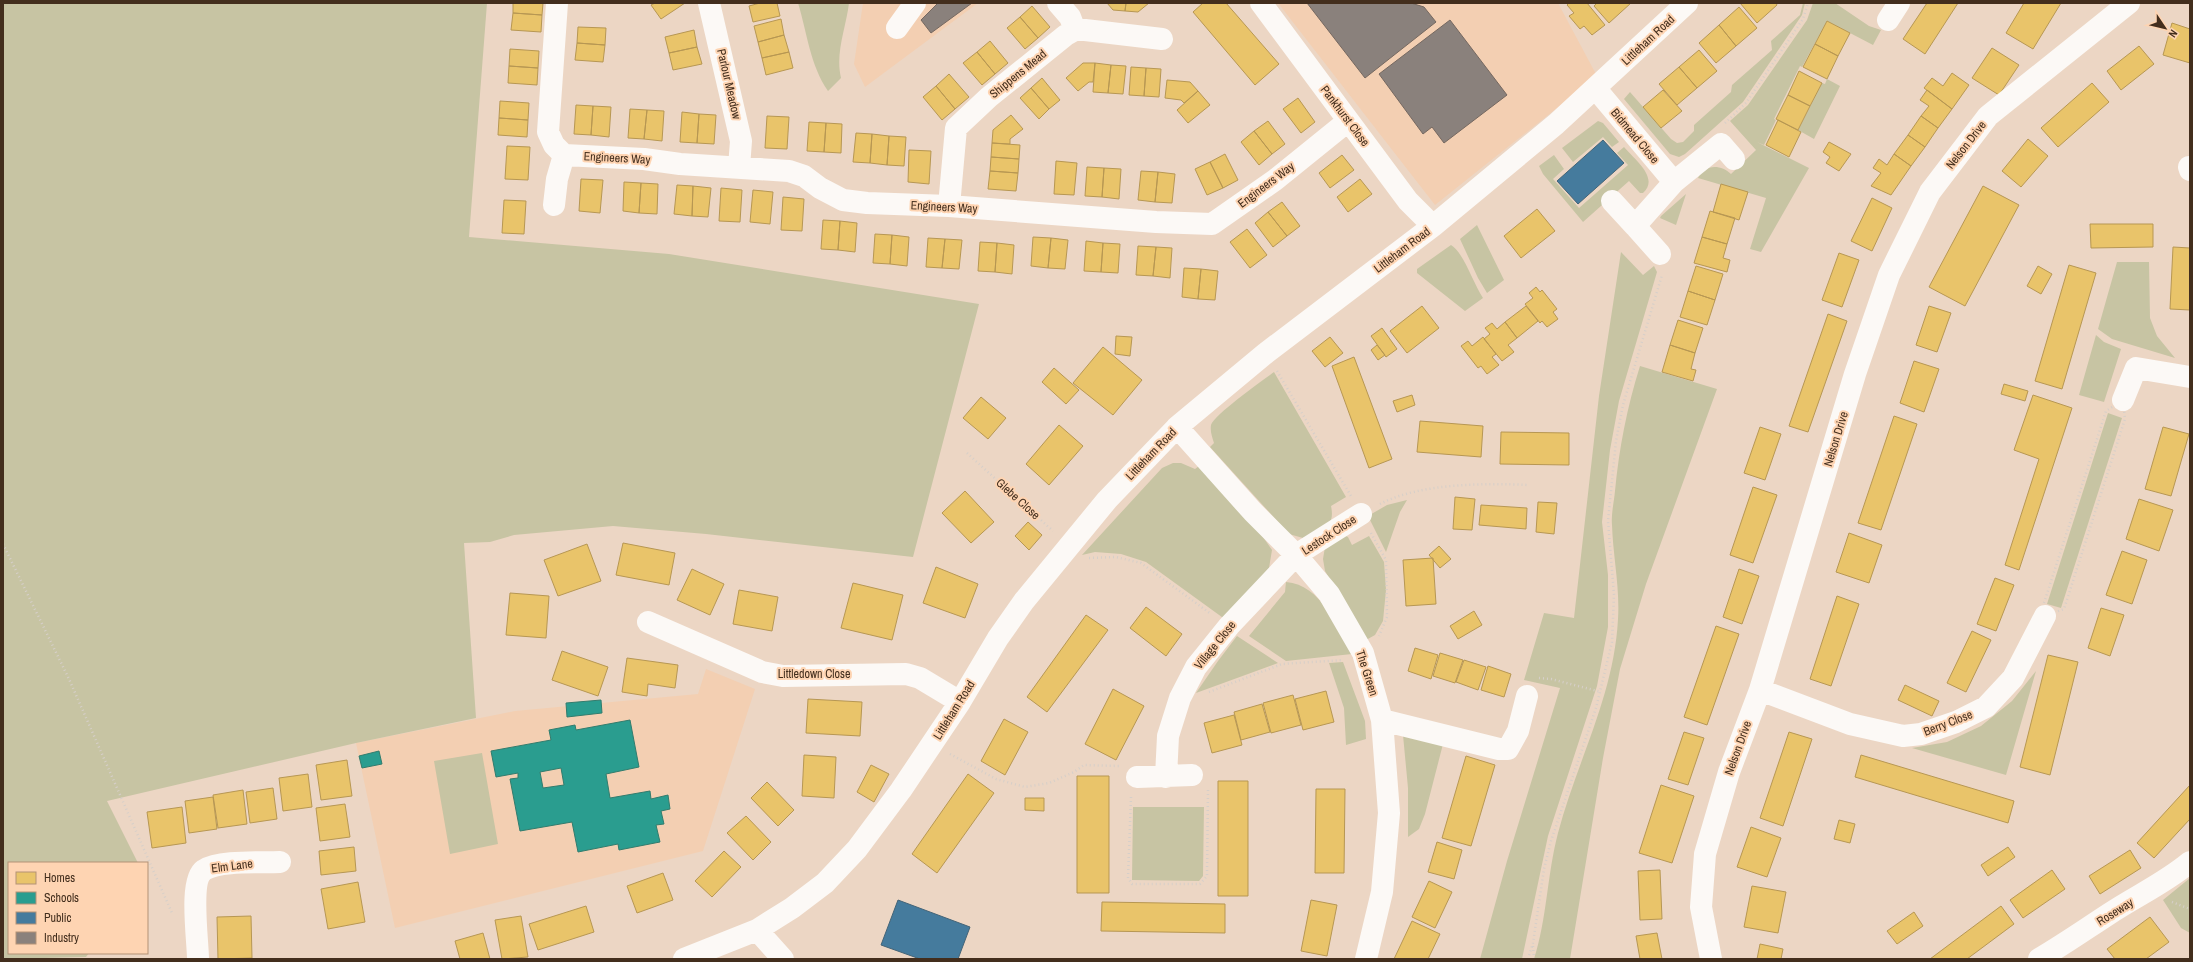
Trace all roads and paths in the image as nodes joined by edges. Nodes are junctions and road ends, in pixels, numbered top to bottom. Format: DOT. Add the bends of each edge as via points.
graph roads {
  1 [pos="557,3"];
  2 [pos="709,3"];
  3 [pos="915,3"];
  4 [pos="1058,3"];
  5 [pos="1260,3"];
  6 [pos="1687,3"];
  7 [pos="1808,3"];
  8 [pos="2129,3"];
  9 [pos="897,28"];
  10 [pos="1075,30"];
  11 [pos="1162,39"];
  12 [pos="1596,89"];
  13 [pos="1348,121"];
  14 [pos="1724,124"];
  15 [pos="564,156"];
  16 [pos="1734,159"];
  17 [pos="739,167"];
  18 [pos="1674,182"];
  19 [pos="1612,201"];
  20 [pos="554,205"];
  21 [pos="949,206"];
  22 [pos="1433,226"];
  23 [pos="1634,226"];
  24 [pos="1660,254"];
  25 [pos="1266,353"];
  26 [pos="2190,377"];
  27 [pos="2123,400"];
  28 [pos="1177,427"];
  29 [pos="967,453"];
  30 [pos="1529,485"];
  31 [pos="1361,514"];
  32 [pos="3,544"];
  33 [pos="1068,546"];
  34 [pos="1296,555"];
  35 [pos="2045,616"];
  36 [pos="648,622"];
  37 [pos="1229,626"];
  38 [pos="1363,653"];
  39 [pos="1760,690"];
  40 [pos="1601,692"];
  41 [pos="1527,696"];
  42 [pos="1180,698"];
  43 [pos="960,702"];
  44 [pos="1382,720"];
  45 [pos="934,742"];
  46 [pos="1166,777"];
  47 [pos="1131,778"];
  48 [pos="1200,780"];
  49 [pos="280,862"];
  50 [pos="2190,862"];
  51 [pos="197,922"];
  52 [pos="757,930"];
  53 [pos="1533,943"];
  54 [pos="198,959"];
  55 [pos="684,959"];
  56 [pos="783,959"];
  57 [pos="1366,959"];
  58 [pos="1528,959"];
  59 [pos="1534,959"];
  60 [pos="1711,959"];
  61 [pos="2039,959"];
  1 -- 15 [label="street" via="548,132 554,145"];
  2 -- 17 [label="street, Parlour Meadow" via="742,140"];
  3 -- 9 [label="street"];
  4 -- 10 [label="street" via="1070,17"];
  5 -- 13 [label="street, Pankhurst Close"];
  6 -- 12 [label="street, Littleham Road"];
  7 -- 14 [label="path" via="1803,19 1746,103"];
  8 -- 39 [label="street, Nelson Drive" via="1988,116 1930,192 1889,275 1879,303 1855,374"];
  10 -- 11 [label="street"];
  10 -- 21 [label="street, Shippens Mead" via="996,92 956,128"];
  12 -- 18 [label="street, Bidmead Close"];
  12 -- 22 [label="street, Littleham Road"];
  13 -- 21 [label="street, Engineers Way" via="1275,180 1212,224"];
  13 -- 22 [label="street, Pankhurst Close" via="1408,201"];
  15 -- 17 [label="street, Engineers Way" via="644,159"];
  15 -- 20 [label="street" via="557,179"];
  16 -- 18 [label="street" via="1720,144"];
  17 -- 21 [label="street, Engineers Way" via="796,172 830,195 843,200"];
  18 -- 23 [label="street"];
  19 -- 23 [label="street"];
  22 -- 25 [label="street, Littleham Road"];
  23 -- 24 [label="street"];
  24 -- 40 [label="path" via="1664,264 1661,280 1616,441 1608,522 1614,595 1613,627"];
  25 -- 28 [label="street, Littleham Road"];
  25 -- 31 [label="path"];
  26 -- 27 [label="street" via="2136,368"];
  27 -- 35 [label="path" via="2106,411 2044,603"];
  27 -- 35 [label="path" via="2126,419 2064,609"];
  28 -- 33 [label="street, Littleham Road" via="1107,500"];
  28 -- 34 [label="street, The Green" via="1253,512"];
  29 -- 33 [label="path, Glebe Close"];
  30 -- 31 [label="path" via="1432,488 1383,502"];
  31 -- 34 [label="street, Lestock Close"];
  31 -- 38 [label="path" via="1386,560 1387,617 1378,638"];
  32 -- 51 [label="path" via="69,679 172,913 188,921"];
  33 -- 37 [label="path, Glebe Close" via="1080,559 1116,557 1141,563"];
  33 -- 43 [label="street, Littleham Road" via="998,638"];
  34 -- 37 [label="street, Village Close"];
  34 -- 38 [label="street, The Green" via="1329,594"];
  35 -- 39 [label="street, Berry Close" via="2013,678 1986,707 1956,722 1921,734 1903,736 1850,724"];
  36 -- 43 [label="street, Littledown Close" via="762,672 783,676 906,674 920,678"];
  37 -- 42 [label="street, Village Close" via="1196,667"];
  38 -- 42 [label="path" via="1345,660 1282,664 1197,696"];
  38 -- 44 [label="street, The Green"];
  39 -- 60 [label="street, Nelson Drive" via="1729,772 1705,854 1701,907"];
  40 -- 41 [label="path" via="1540,678 1536,680"];
  40 -- 53 [label="path" via="1551,841 1544,869"];
  41 -- 44 [label="street" via="1518,731 1508,749 1499,749"];
  42 -- 46 [label="street, Village Close" via="1168,736"];
  43 -- 45 [label="street, Littleham Road"];
  44 -- 57 [label="street, The Green" via="1389,813 1382,892"];
  45 -- 47 [label="path" via="971,767 996,779 1025,787 1049,783 1084,765"];
  45 -- 52 [label="street, Littleham Road" via="866,837 836,872 792,908"];
  46 -- 47 [label="street"];
  46 -- 48 [label="street"];
  47 -- 48 [label="path" via="1128,878 1132,884 1200,884 1206,876"];
  49 -- 51 [label="street, Elm Lane" via="221,865 203,870 197,879"];
  50 -- 61 [label="street, Roseway" via="2155,888"];
  51 -- 54 [label="street, Elm Lane"];
  52 -- 55 [label="street, Littleham Road"];
  52 -- 56 [label="street"];
  53 -- 58 [label="path"];
  53 -- 59 [label="path"];
}
